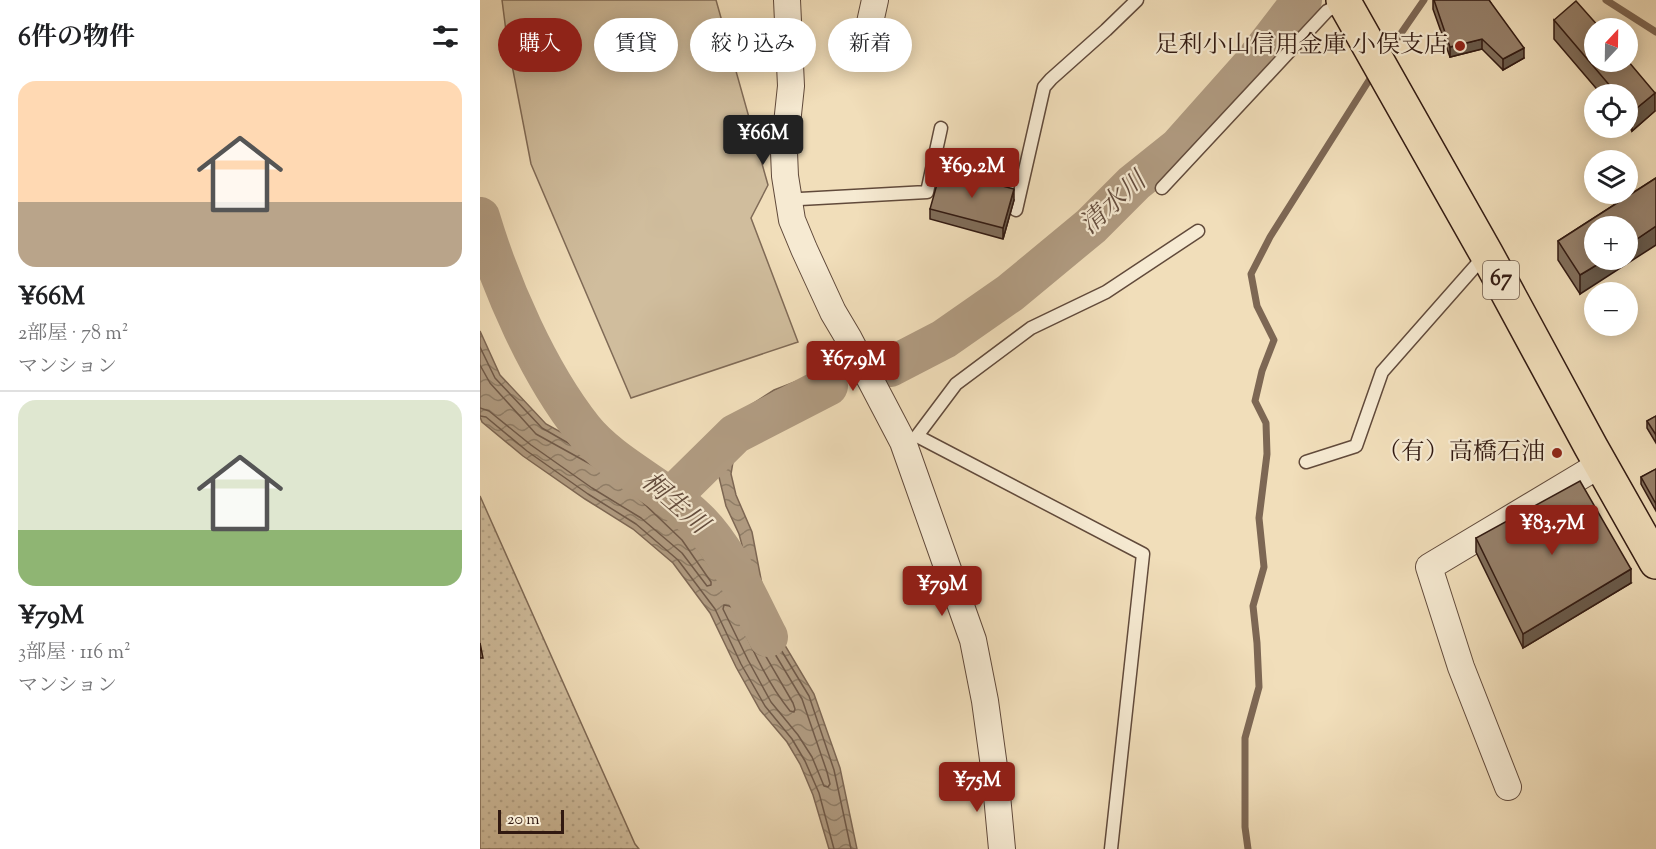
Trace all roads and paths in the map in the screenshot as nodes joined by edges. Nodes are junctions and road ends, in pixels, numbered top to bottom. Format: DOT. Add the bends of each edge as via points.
graph roads {
  1 [pos="787,0"];
  2 [pos="875,0"];
  3 [pos="1137,0"];
  4 [pos="1343,1"];
  5 [pos="871,18"];
  6 [pos="941,128"];
  7 [pos="1162,188"];
  8 [pos="789,202"];
  9 [pos="1016,210"];
  10 [pos="1198,231"];
  11 [pos="1486,253"];
  12 [pos="910,439"];
  13 [pos="1306,462"];
  14 [pos="1601,464"];
  15 [pos="1656,562"];
  16 [pos="1508,787"];
  17 [pos="1002,849"];
  18 [pos="1111,849"];
  1 -- 8 [label="street" via="791,86 784,152"];
  2 -- 5 [label="street"];
  3 -- 9 [label="lane" via="1044,87"];
  4 -- 7 [label="lane" via="1327,11"];
  4 -- 11 [label="main road, 67"];
  6 -- 8 [label="lane" via="927,192"];
  8 -- 12 [label="street" via="792,220 833,312"];
  10 -- 12 [label="lane" via="1106,292 1031,328 956,384"];
  11 -- 13 [label="lane" via="1382,372 1356,446"];
  11 -- 14 [label="main road, 67"];
  12 -- 17 [label="street" via="973,640 985,701"];
  12 -- 18 [label="lane" via="1143,554"];
  14 -- 15 [label="main road, 67"];
  14 -- 16 [label="street" via="1429,567 1461,667"];
}
